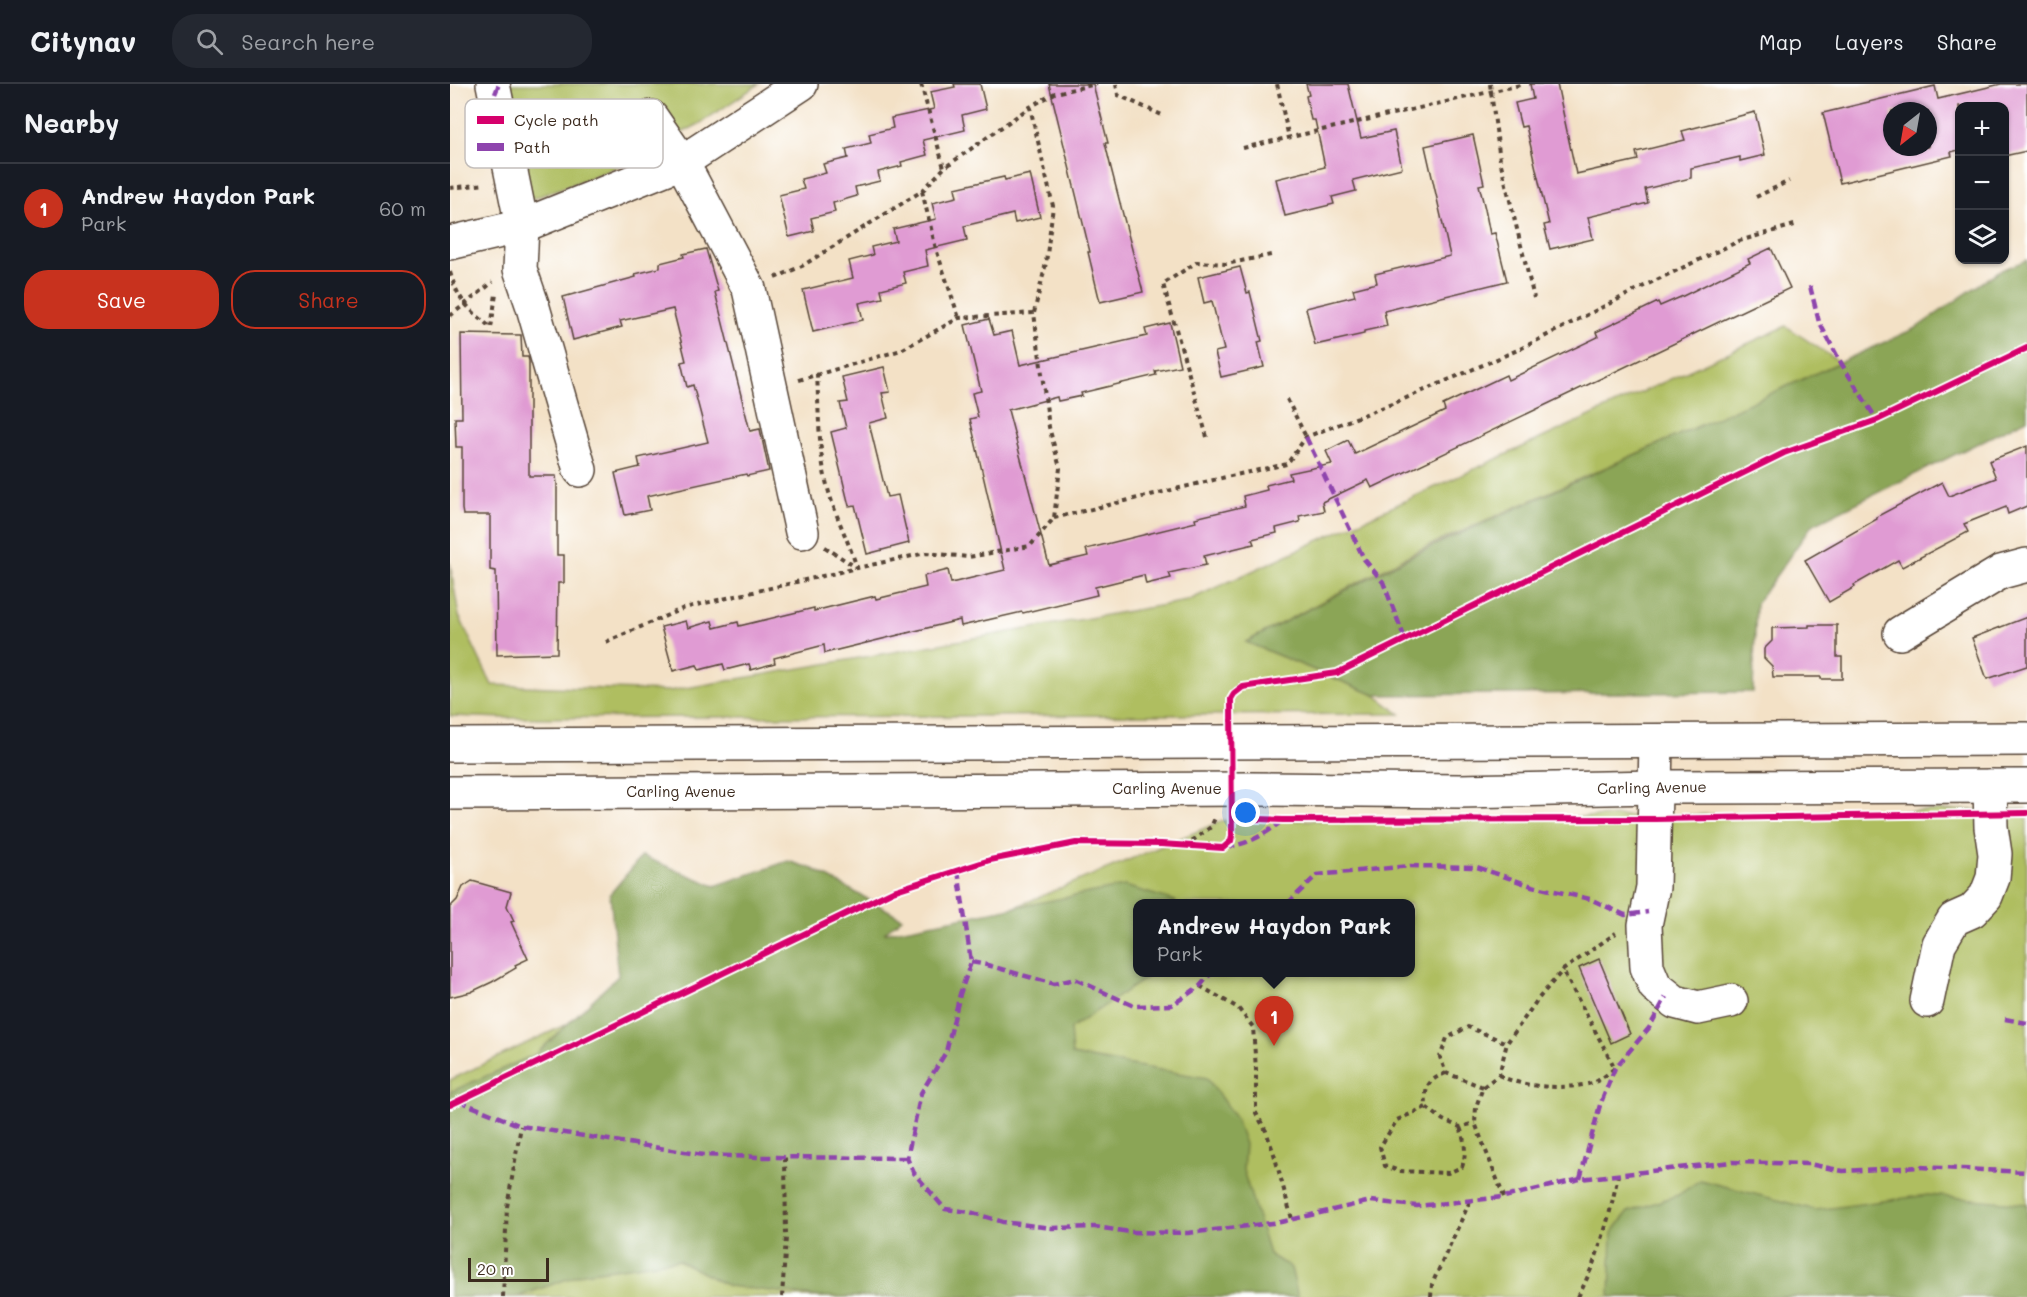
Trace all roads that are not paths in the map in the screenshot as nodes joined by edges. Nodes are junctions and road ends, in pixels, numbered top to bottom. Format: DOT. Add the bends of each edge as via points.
graph roads {
  1 [pos="493,84"];
  2 [pos="801,84"];
  3 [pos="496,99"];
  4 [pos="663,134"];
  5 [pos="682,162"];
  6 [pos="510,168"];
  7 [pos="522,226"];
  8 [pos="450,243"];
  9 [pos="580,470"];
  10 [pos="802,532"];
  11 [pos="2027,565"];
  12 [pos="1900,633"];
  13 [pos="2027,739"];
  14 [pos="1656,741"];
  15 [pos="450,745"];
  16 [pos="1990,786"];
  17 [pos="2027,786"];
  18 [pos="1656,788"];
  19 [pos="450,793"];
  20 [pos="1731,1001"];
  21 [pos="1927,1001"];
  1 -- 3 [label="main road"];
  2 -- 5 [label="main road"];
  4 -- 5 [label="main road"];
  5 -- 7 [label="main road"];
  5 -- 10 [label="main road" via="749,289"];
  6 -- 7 [label="main road"];
  7 -- 8 [label="main road"];
  7 -- 9 [label="main road" via="520,269"];
  11 -- 12 [label="main road" via="2001,572"];
  13 -- 14 [label="main road"];
  14 -- 15 [label="main road"];
  14 -- 18 [label="main road"];
  16 -- 17 [label="main road, Carling Avenue"];
  16 -- 18 [label="main road, Carling Avenue"];
  16 -- 21 [label="main road" via="1993,878 1986,896 1972,911 1954,919 1939,944"];
  18 -- 19 [label="main road, Carling Avenue"];
  18 -- 20 [label="main road" via="1653,887 1645,925 1647,967 1655,986 1675,1002 1698,1008"];
}
